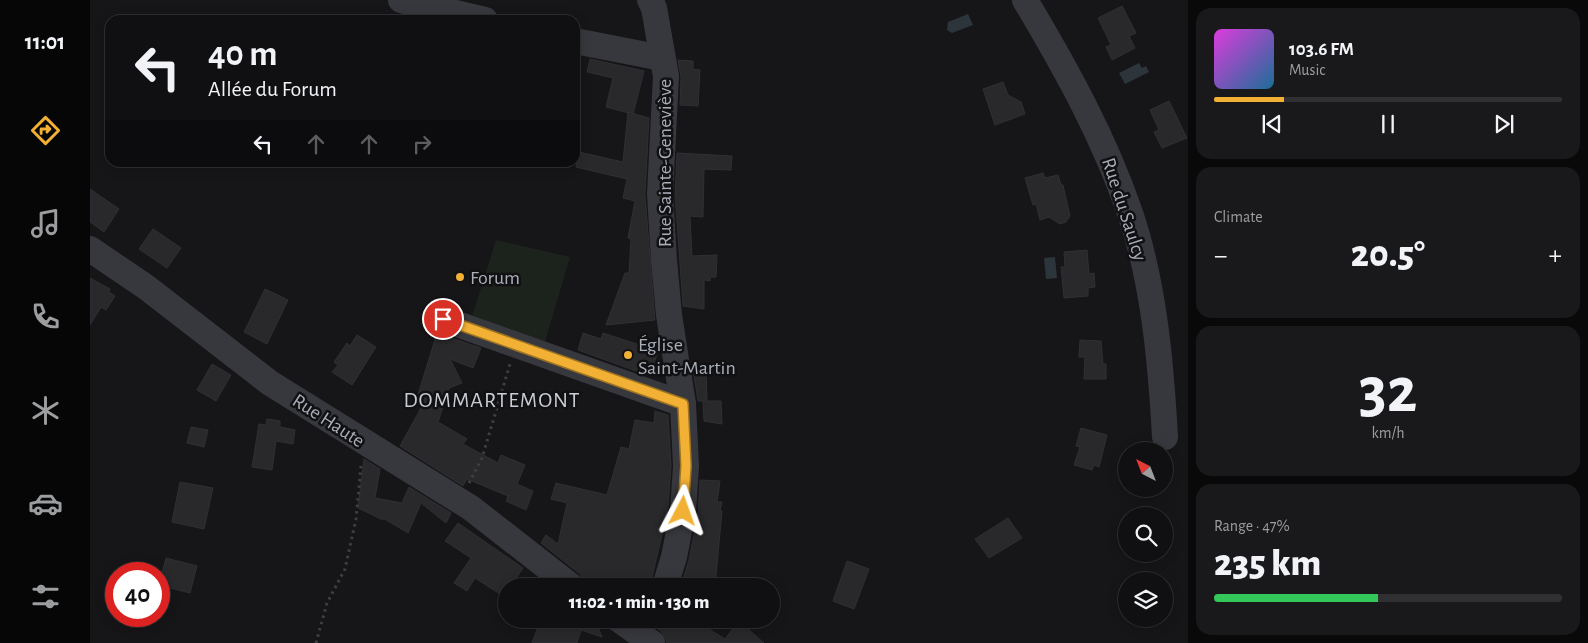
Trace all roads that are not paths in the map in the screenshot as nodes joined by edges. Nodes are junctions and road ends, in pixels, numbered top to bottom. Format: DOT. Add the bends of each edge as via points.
graph roads {
  1 [pos="400,0"];
  2 [pos="1025,0"];
  3 [pos="654,2"];
  4 [pos="464,15"];
  5 [pos="580,42"];
  6 [pos="662,58"];
  7 [pos="90,249"];
  8 [pos="443,319"];
  9 [pos="683,404"];
  10 [pos="1165,437"];
  11 [pos="561,578"];
  12 [pos="667,578"];
  13 [pos="634,628"];
  14 [pos="649,636"];
  1 -- 4 [label="street"];
  2 -- 10 [label="street, Rue du Saulcy" via="1101,137 1131,215 1161,358"];
  3 -- 6 [label="street, Rue Sainte-Geneviève"];
  5 -- 6 [label="street"];
  6 -- 9 [label="street, Rue Sainte-Geneviève" via="666,76 660,194 664,260"];
  7 -- 11 [label="street, Rue Haute" via="146,287 270,383 460,501"];
  8 -- 9 [label="street"];
  9 -- 12 [label="street, Rue Sainte-Geneviève" via="686,466 683,511"];
  13 -- 14 [label="street"];
}
